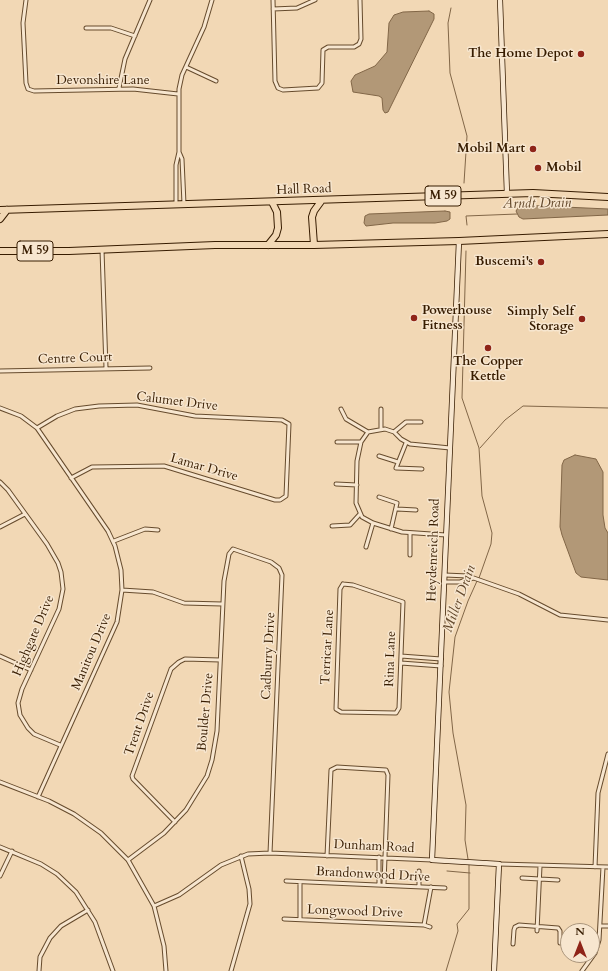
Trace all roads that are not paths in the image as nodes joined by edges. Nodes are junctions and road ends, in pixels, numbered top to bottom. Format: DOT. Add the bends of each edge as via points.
graph roads {
  1 [pos="26,0"];
  2 [pos="150,0"];
  3 [pos="212,0"];
  4 [pos="273,0"];
  5 [pos="315,0"];
  6 [pos="360,0"];
  7 [pos="500,0"];
  8 [pos="273,10"];
  9 [pos="86,28"];
  10 [pos="135,36"];
  11 [pos="186,67"];
  12 [pos="216,81"];
  13 [pos="119,88"];
  14 [pos="178,94"];
  15 [pos="179,152"];
  16 [pos="176,170"];
  17 [pos="183,170"];
  18 [pos="507,194"];
  19 [pos="608,197"];
  20 [pos="322,200"];
  21 [pos="272,202"];
  22 [pos="176,204"];
  23 [pos="184,204"];
  24 [pos="0,210"];
  25 [pos="7,210"];
  26 [pos="0,219"];
  27 [pos="608,234"];
  28 [pos="459,241"];
  29 [pos="0,245"];
  30 [pos="268,245"];
  31 [pos="314,245"];
  32 [pos="102,250"];
  33 [pos="2,251"];
  34 [pos="106,368"];
  35 [pos="150,368"];
  36 [pos="0,371"];
  37 [pos="0,408"];
  38 [pos="341,409"];
  39 [pos="381,410"];
  40 [pos="421,422"];
  41 [pos="36,428"];
  42 [pos="382,428"];
  43 [pos="368,432"];
  44 [pos="394,432"];
  45 [pos="337,442"];
  46 [pos="361,442"];
  47 [pos="406,443"];
  48 [pos="450,448"];
  49 [pos="379,456"];
  50 [pos="398,462"];
  51 [pos="422,469"];
  52 [pos="72,478"];
  53 [pos="0,482"];
  54 [pos="336,484"];
  55 [pos="357,485"];
  56 [pos="379,497"];
  57 [pos="283,500"];
  58 [pos="397,509"];
  59 [pos="416,510"];
  60 [pos="25,514"];
  61 [pos="360,514"];
  62 [pos="373,523"];
  63 [pos="332,526"];
  64 [pos="0,527"];
  65 [pos="391,528"];
  66 [pos="158,530"];
  67 [pos="410,533"];
  68 [pos="446,534"];
  69 [pos="114,541"];
  70 [pos="366,547"];
  71 [pos="410,555"];
  72 [pos="445,575"];
  73 [pos="473,578"];
  74 [pos="444,582"];
  75 [pos="342,585"];
  76 [pos="122,590"];
  77 [pos="222,604"];
  78 [pos="608,620"];
  79 [pos="0,656"];
  80 [pos="401,656"];
  81 [pos="441,659"];
  82 [pos="220,660"];
  83 [pos="401,663"];
  84 [pos="441,666"];
  85 [pos="31,670"];
  86 [pos="396,713"];
  87 [pos="60,745"];
  88 [pos="608,754"];
  89 [pos="0,782"];
  90 [pos="38,797"];
  91 [pos="175,822"];
  92 [pos="0,847"];
  93 [pos="12,851"];
  94 [pos="270,853"];
  95 [pos="241,856"];
  96 [pos="327,856"];
  97 [pos="379,858"];
  98 [pos="385,858"];
  99 [pos="128,860"];
  100 [pos="432,860"];
  101 [pos="499,864"];
  102 [pos="540,866"];
  103 [pos="595,867"];
  104 [pos="603,867"];
  105 [pos="608,868"];
  106 [pos="419,871"];
  107 [pos="0,876"];
  108 [pos="522,878"];
  109 [pos="540,879"];
  110 [pos="558,880"];
  111 [pos="286,881"];
  112 [pos="300,882"];
  113 [pos="379,884"];
  114 [pos="384,884"];
  115 [pos="419,886"];
  116 [pos="431,887"];
  117 [pos="445,888"];
  118 [pos="154,906"];
  119 [pos="88,910"];
  120 [pos="284,918"];
  121 [pos="300,919"];
  122 [pos="424,924"];
  123 [pos="537,926"];
  124 [pos="601,926"];
  125 [pos="608,926"];
  126 [pos="430,927"];
  127 [pos="537,931"];
  128 [pos="560,931"];
  129 [pos="513,944"];
  130 [pos="39,971"];
  131 [pos="113,971"];
  132 [pos="166,971"];
  133 [pos="231,971"];
  134 [pos="494,971"];
  135 [pos="583,971"];
  1 -- 13 [label="street, Devonshire Lane" via="22,23 28,89 34,91"];
  2 -- 10 [label="street"];
  3 -- 11 [label="street" via="204,27"];
  4 -- 8 [label="street"];
  5 -- 8 [label="street" via="297,8"];
  6 -- 8 [label="street" via="360,42 354,47 323,50 323,80 320,87 315,89 278,88 275,81"];
  7 -- 18 [label="street"];
  9 -- 10 [label="street" via="111,28"];
  10 -- 13 [label="street" via="123,65"];
  11 -- 12 [label="street"];
  11 -- 14 [label="street"];
  13 -- 14 [label="street, Devonshire Lane"];
  14 -- 15 [label="street"];
  15 -- 16 [label="street"];
  15 -- 17 [label="street"];
  16 -- 17 [label="street"];
  16 -- 22 [label="street"];
  17 -- 23 [label="street"];
  18 -- 19 [label="highway, Hall Road / M 59" via="558,193"];
  18 -- 20 [label="highway, Hall Road / M 59"];
  20 -- 21 [label="highway, Hall Road / M 59"];
  20 -- 31 [label="highway" via="312,217"];
  21 -- 23 [label="highway, Hall Road / M 59"];
  21 -- 30 [label="highway" via="278,212 278,228"];
  22 -- 23 [label="highway, Hall Road / M 59"];
  22 -- 25 [label="highway, Hall Road / M 59"];
  24 -- 25 [label="highway, Hall Road / M 59"];
  25 -- 26 [label="highway"];
  27 -- 28 [label="highway, M 59"];
  28 -- 31 [label="highway, M 59"];
  28 -- 48 [label="street, Heydenreich Road"];
  29 -- 33 [label="highway"];
  30 -- 31 [label="highway, M 59"];
  30 -- 32 [label="highway, M 59"];
  32 -- 33 [label="highway, M 59"];
  32 -- 34 [label="street"];
  34 -- 35 [label="street, Centre Court"];
  34 -- 36 [label="street, Centre Court"];
  37 -- 41 [label="street, Manitou Drive" via="21,416"];
  38 -- 43 [label="street" via="346,419"];
  39 -- 42 [label="street"];
  40 -- 44 [label="street" via="406,422"];
  41 -- 52 [label="street, Manitou Drive"];
  41 -- 57 [label="street, Calumet Drive" via="71,411 100,406 142,405 195,416 285,421 289,428 286,493"];
  42 -- 43 [label="street"];
  42 -- 44 [label="street"];
  43 -- 46 [label="street"];
  44 -- 47 [label="street"];
  45 -- 46 [label="street"];
  46 -- 55 [label="street"];
  47 -- 48 [label="street"];
  47 -- 50 [label="street"];
  48 -- 68 [label="street, Heydenreich Road"];
  49 -- 50 [label="street"];
  50 -- 51 [label="street" via="396,468"];
  52 -- 57 [label="street, Lamar Drive" via="92,467 164,466 275,500"];
  52 -- 69 [label="street, Manitou Drive"];
  53 -- 60 [label="street, Highgate Drive"];
  54 -- 55 [label="street"];
  55 -- 61 [label="street" via="356,503"];
  56 -- 58 [label="street" via="397,502"];
  58 -- 59 [label="street"];
  58 -- 65 [label="street"];
  60 -- 64 [label="street"];
  60 -- 85 [label="street, Highgate Drive" via="58,563 63,589 59,609"];
  61 -- 62 [label="street"];
  61 -- 63 [label="street" via="350,524"];
  62 -- 65 [label="street"];
  62 -- 70 [label="street"];
  65 -- 67 [label="street"];
  66 -- 69 [label="street" via="145,529"];
  67 -- 68 [label="street"];
  67 -- 71 [label="street"];
  68 -- 72 [label="street, Heydenreich Road"];
  69 -- 76 [label="street, Manitou Drive" via="120,562"];
  72 -- 73 [label="street" via="465,575"];
  72 -- 74 [label="street, Heydenreich Road"];
  73 -- 74 [label="street" via="460,582"];
  73 -- 78 [label="street" via="519,594 560,615"];
  74 -- 81 [label="street, Heydenreich Road"];
  75 -- 80 [label="street, Rina Lane" via="347,584 400,600 403,604"];
  75 -- 86 [label="street, Terricar Lane" via="336,709 341,712"];
  76 -- 77 [label="street" via="153,592 184,603"];
  76 -- 87 [label="street, Manitou Drive" via="120,612 113,634"];
  77 -- 82 [label="street, Boulder Drive"];
  77 -- 94 [label="street, Cadburry Drive" via="231,550 241,550 279,568 282,586"];
  79 -- 85 [label="street"];
  80 -- 81 [label="street"];
  80 -- 83 [label="street, Rina Lane"];
  81 -- 84 [label="street, Heydenreich Road"];
  82 -- 91 [label="street, Boulder Drive" via="217,731 212,760 201,787"];
  82 -- 91 [label="street, Trent Drive" via="185,659 171,669 132,776"];
  83 -- 84 [label="street"];
  83 -- 86 [label="street, Rina Lane" via="399,708"];
  84 -- 100 [label="street, Heydenreich Road"];
  85 -- 87 [label="street, Highgate Drive" via="20,694 20,716 34,734"];
  87 -- 90 [label="street, Manitou Drive"];
  88 -- 103 [label="street" via="598,793"];
  89 -- 90 [label="street"];
  90 -- 99 [label="street" via="62,807 90,825"];
  91 -- 99 [label="street, Boulder Drive"];
  92 -- 93 [label="street"];
  93 -- 107 [label="street"];
  93 -- 119 [label="street" via="57,874 76,892"];
  94 -- 95 [label="street, Dunham Road"];
  94 -- 96 [label="street, Dunham Road"];
  95 -- 118 [label="street, Dunham Road" via="221,864 179,895"];
  95 -- 133 [label="street" via="250,889 250,904"];
  96 -- 97 [label="street, Dunham Road"];
  96 -- 98 [label="street" via="331,770 337,767 388,771"];
  97 -- 98 [label="street, Dunham Road"];
  97 -- 113 [label="street"];
  98 -- 100 [label="street, Dunham Road"];
  98 -- 114 [label="street"];
  99 -- 118 [label="street"];
  100 -- 101 [label="street, Dunham Road"];
  101 -- 102 [label="street, Dunham Road"];
  101 -- 134 [label="street"];
  102 -- 103 [label="street, Dunham Road"];
  102 -- 109 [label="street"];
  103 -- 104 [label="street, Dunham Road"];
  104 -- 105 [label="street, Dunham Road"];
  104 -- 124 [label="street"];
  106 -- 115 [label="street"];
  108 -- 109 [label="street"];
  109 -- 110 [label="street"];
  109 -- 123 [label="street"];
  111 -- 112 [label="street, Brandonwood Drive"];
  112 -- 113 [label="street, Brandonwood Drive"];
  112 -- 121 [label="street, Brandonwood Drive"];
  113 -- 114 [label="street, Brandonwood Drive"];
  114 -- 115 [label="street, Brandonwood Drive"];
  115 -- 116 [label="street, Brandonwood Drive"];
  116 -- 117 [label="street, Brandonwood Drive"];
  116 -- 122 [label="street"];
  118 -- 132 [label="street" via="164,946"];
  119 -- 130 [label="street" via="61,926 50,938 40,957"];
  119 -- 131 [label="street"];
  120 -- 121 [label="street, Longwood Drive"];
  121 -- 122 [label="street, Longwood Drive"];
  122 -- 126 [label="street, Longwood Drive"];
  123 -- 127 [label="street"];
  123 -- 128 [label="street" via="558,928"];
  123 -- 129 [label="street" via="515,927"];
  124 -- 125 [label="street"];
  124 -- 135 [label="street" via="597,948"];
}
